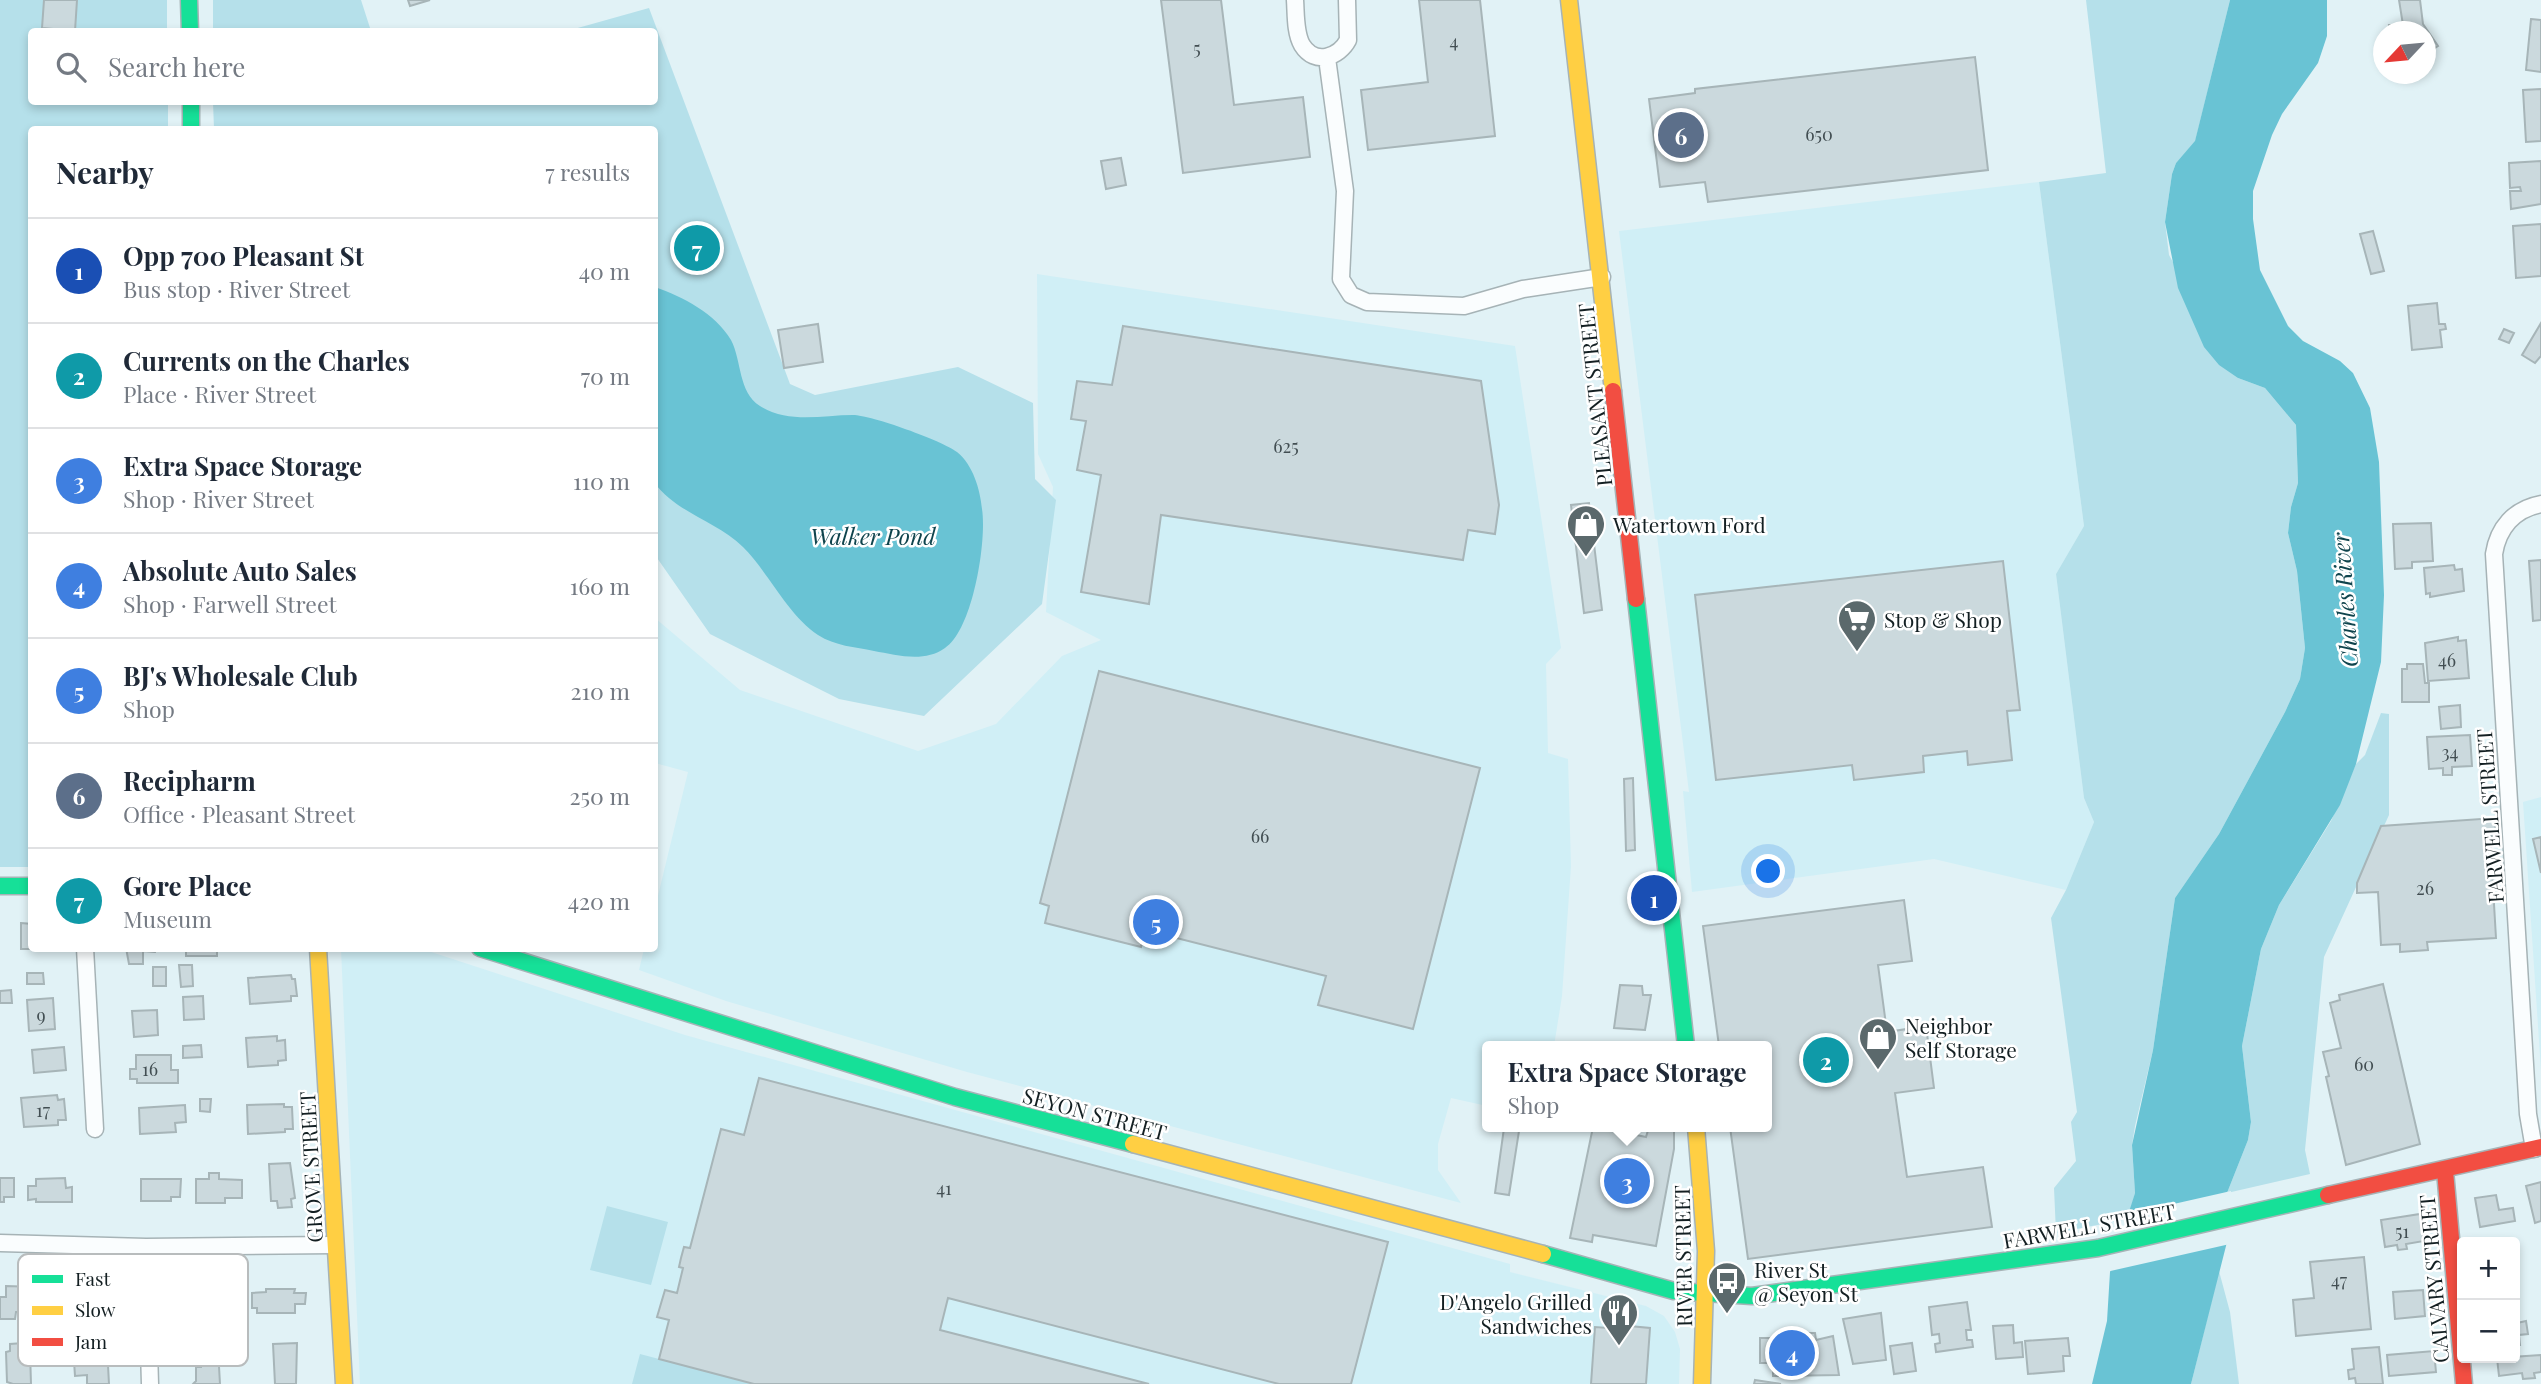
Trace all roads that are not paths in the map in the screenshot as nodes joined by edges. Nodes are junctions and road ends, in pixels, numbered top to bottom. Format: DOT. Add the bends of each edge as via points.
graph roads {
  1 [pos="189,0"];
  2 [pos="1295,0"];
  3 [pos="1347,0"];
  4 [pos="1569,0"];
  5 [pos="190,28"];
  6 [pos="1327,58"];
  7 [pos="191,105"];
  8 [pos="191,126"];
  9 [pos="1602,277"];
  10 [pos="2541,504"];
  11 [pos="0,886"];
  12 [pos="28,886"];
  13 [pos="85,952"];
  14 [pos="318,952"];
  15 [pos="493,952"];
  16 [pos="1685,1041"];
  17 [pos="95,1129"];
  18 [pos="1697,1132"];
  19 [pos="2537,1148"];
  20 [pos="2445,1171"];
  21 [pos="0,1244"];
  22 [pos="335,1245"];
  23 [pos="146,1247"];
  24 [pos="146,1254"];
  25 [pos="1706,1295"];
  26 [pos="149,1366"];
  27 [pos="150,1384"];
  28 [pos="344,1384"];
  29 [pos="1702,1384"];
  30 [pos="2464,1384"];
  1 -- 5 [label="street"];
  2 -- 6 [label="street" via="1302,44 1315,56"];
  3 -- 6 [label="street" via="1348,40 1336,55"];
  4 -- 9 [label="street, PLEASANT STREET"];
  6 -- 9 [label="street" via="1345,191 1341,279 1351,295 1358,300 1450,307 1523,289"];
  7 -- 8 [label="street"];
  9 -- 16 [label="street, PLEASANT STREET"];
  10 -- 19 [label="street, FARWELL STREET" via="2509,520 2494,554 2528,1114"];
  11 -- 12 [label="street"];
  13 -- 17 [label="street"];
  14 -- 22 [label="street, GROVE STREET"];
  15 -- 25 [label="street, SEYON STREET" via="955,1097 1674,1291"];
  18 -- 25 [label="street, RIVER STREET" via="1705,1210"];
  19 -- 20 [label="street, FARWELL STREET"];
  20 -- 25 [label="street, FARWELL STREET" via="2098,1248 1763,1294"];
  20 -- 30 [label="street, CALVARY STREET"];
  21 -- 23 [label="street"];
  22 -- 23 [label="street"];
  22 -- 28 [label="street, GROVE STREET"];
  23 -- 24 [label="street"];
  25 -- 29 [label="street, RIVER STREET"];
  26 -- 27 [label="street"];
}
